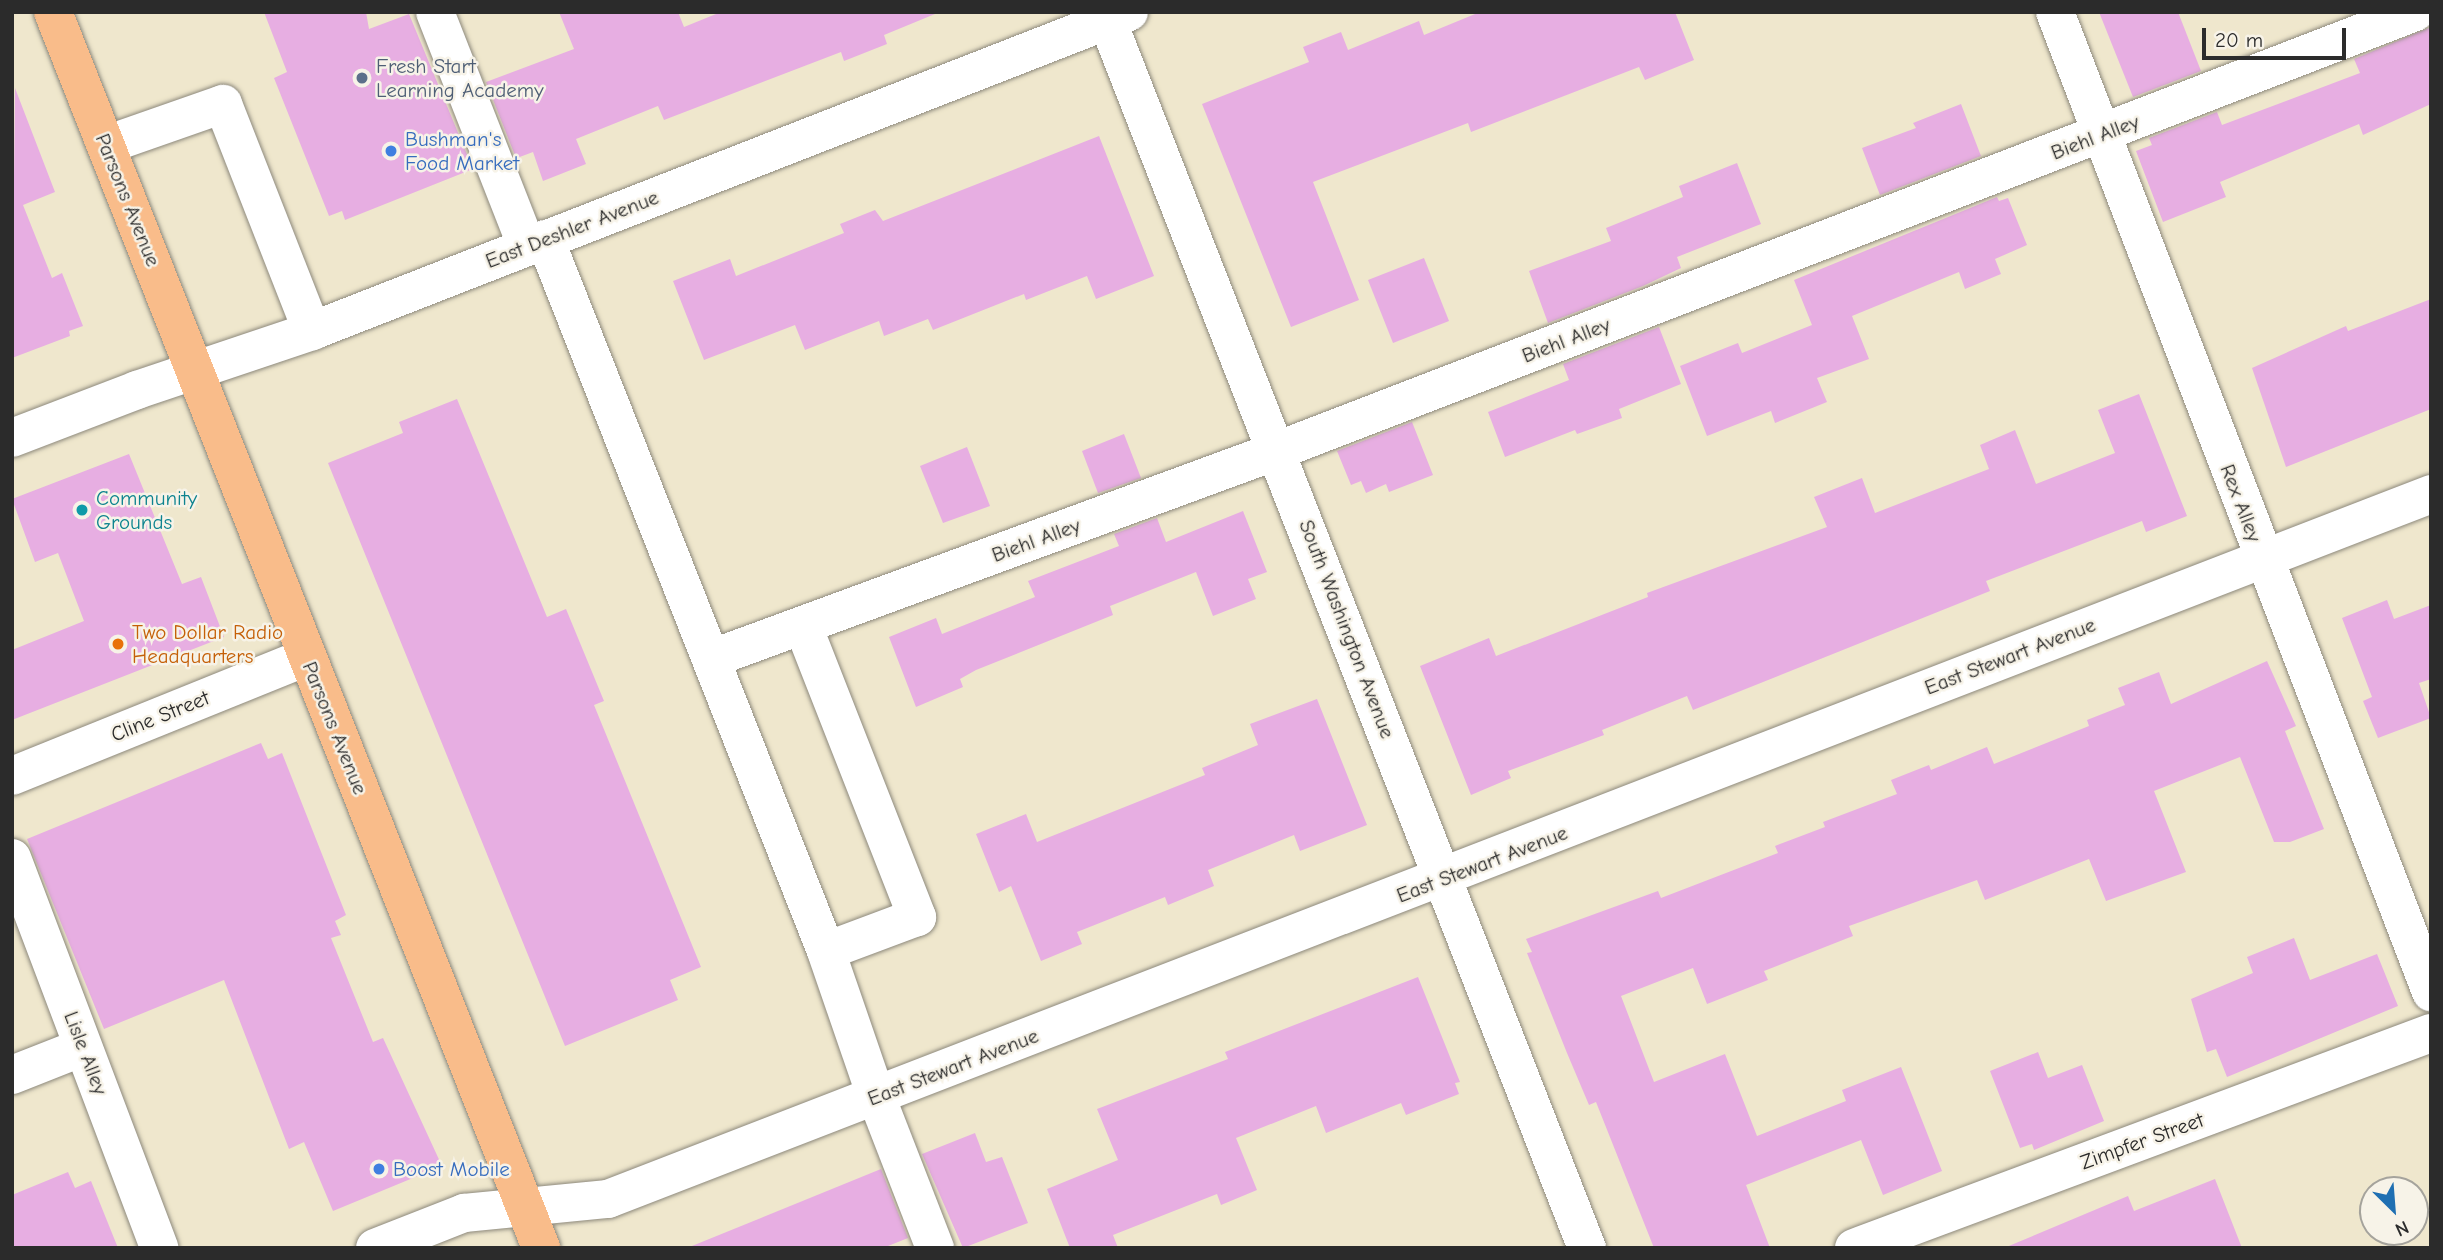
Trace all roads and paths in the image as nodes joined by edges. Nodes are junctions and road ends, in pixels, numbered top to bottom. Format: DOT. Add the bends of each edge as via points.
graph roads {
  1 [pos="53,12"];
  2 [pos="435,12"];
  3 [pos="2055,12"];
  4 [pos="2416,12"];
  5 [pos="1113,15"];
  6 [pos="2100,135"];
  7 [pos="106,145"];
  8 [pos="536,243"];
  9 [pos="312,331"];
  10 [pos="196,370"];
  11 [pos="12,438"];
  12 [pos="1279,450"];
  13 [pos="2431,494"];
  14 [pos="2262,557"];
  15 [pos="803,626"];
  16 [pos="307,657"];
  17 [pos="713,658"];
  18 [pos="12,776"];
  19 [pos="12,858"];
  20 [pos="1443,879"];
  21 [pos="827,951"];
  22 [pos="2431,992"];
  23 [pos="2431,1033"];
  24 [pos="83,1047"];
  25 [pos="12,1075"];
  26 [pos="876,1096"];
  27 [pos="527,1209"];
  28 [pos="159,1248"];
  29 [pos="375,1248"];
  30 [pos="541,1248"];
  31 [pos="935,1248"];
  32 [pos="1587,1248"];
  33 [pos="1854,1248"];
  1 -- 7 [label="main road, Parsons Avenue"];
  2 -- 8 [label="street"];
  3 -- 6 [label="street, Rex Alley"];
  4 -- 6 [label="street, Biehl Alley"];
  5 -- 8 [label="street, East Deshler Avenue"];
  5 -- 12 [label="street, South Washington Avenue"];
  6 -- 12 [label="street, Biehl Alley"];
  6 -- 14 [label="street, Rex Alley"];
  7 -- 9 [label="street" via="223,104"];
  7 -- 10 [label="main road, Parsons Avenue"];
  8 -- 9 [label="street, East Deshler Avenue"];
  8 -- 17 [label="street"];
  9 -- 10 [label="street, East Deshler Avenue"];
  10 -- 11 [label="street, East Deshler Avenue"];
  10 -- 16 [label="main road, Parsons Avenue"];
  12 -- 15 [label="street, Biehl Alley"];
  12 -- 20 [label="street, South Washington Avenue"];
  13 -- 14 [label="street, East Stewart Avenue"];
  14 -- 20 [label="street, East Stewart Avenue"];
  14 -- 22 [label="street, Rex Alley"];
  15 -- 17 [label="street, Biehl Alley"];
  15 -- 21 [label="street" via="917,917"];
  16 -- 18 [label="street, Cline Street"];
  16 -- 27 [label="main road, Parsons Avenue"];
  17 -- 21 [label="street"];
  19 -- 24 [label="street, Lisle Alley"];
  20 -- 26 [label="street, East Stewart Avenue"];
  20 -- 32 [label="street, South Washington Avenue"];
  21 -- 26 [label="street"];
  23 -- 33 [label="street, Zimpfer Street"];
  24 -- 25 [label="street"];
  24 -- 28 [label="street, Lisle Alley"];
  26 -- 27 [label="street, East Stewart Avenue" via="608,1199"];
  26 -- 31 [label="street"];
  27 -- 29 [label="street, East Stewart Avenue" via="464,1213"];
  27 -- 30 [label="main road, Parsons Avenue"];
}
